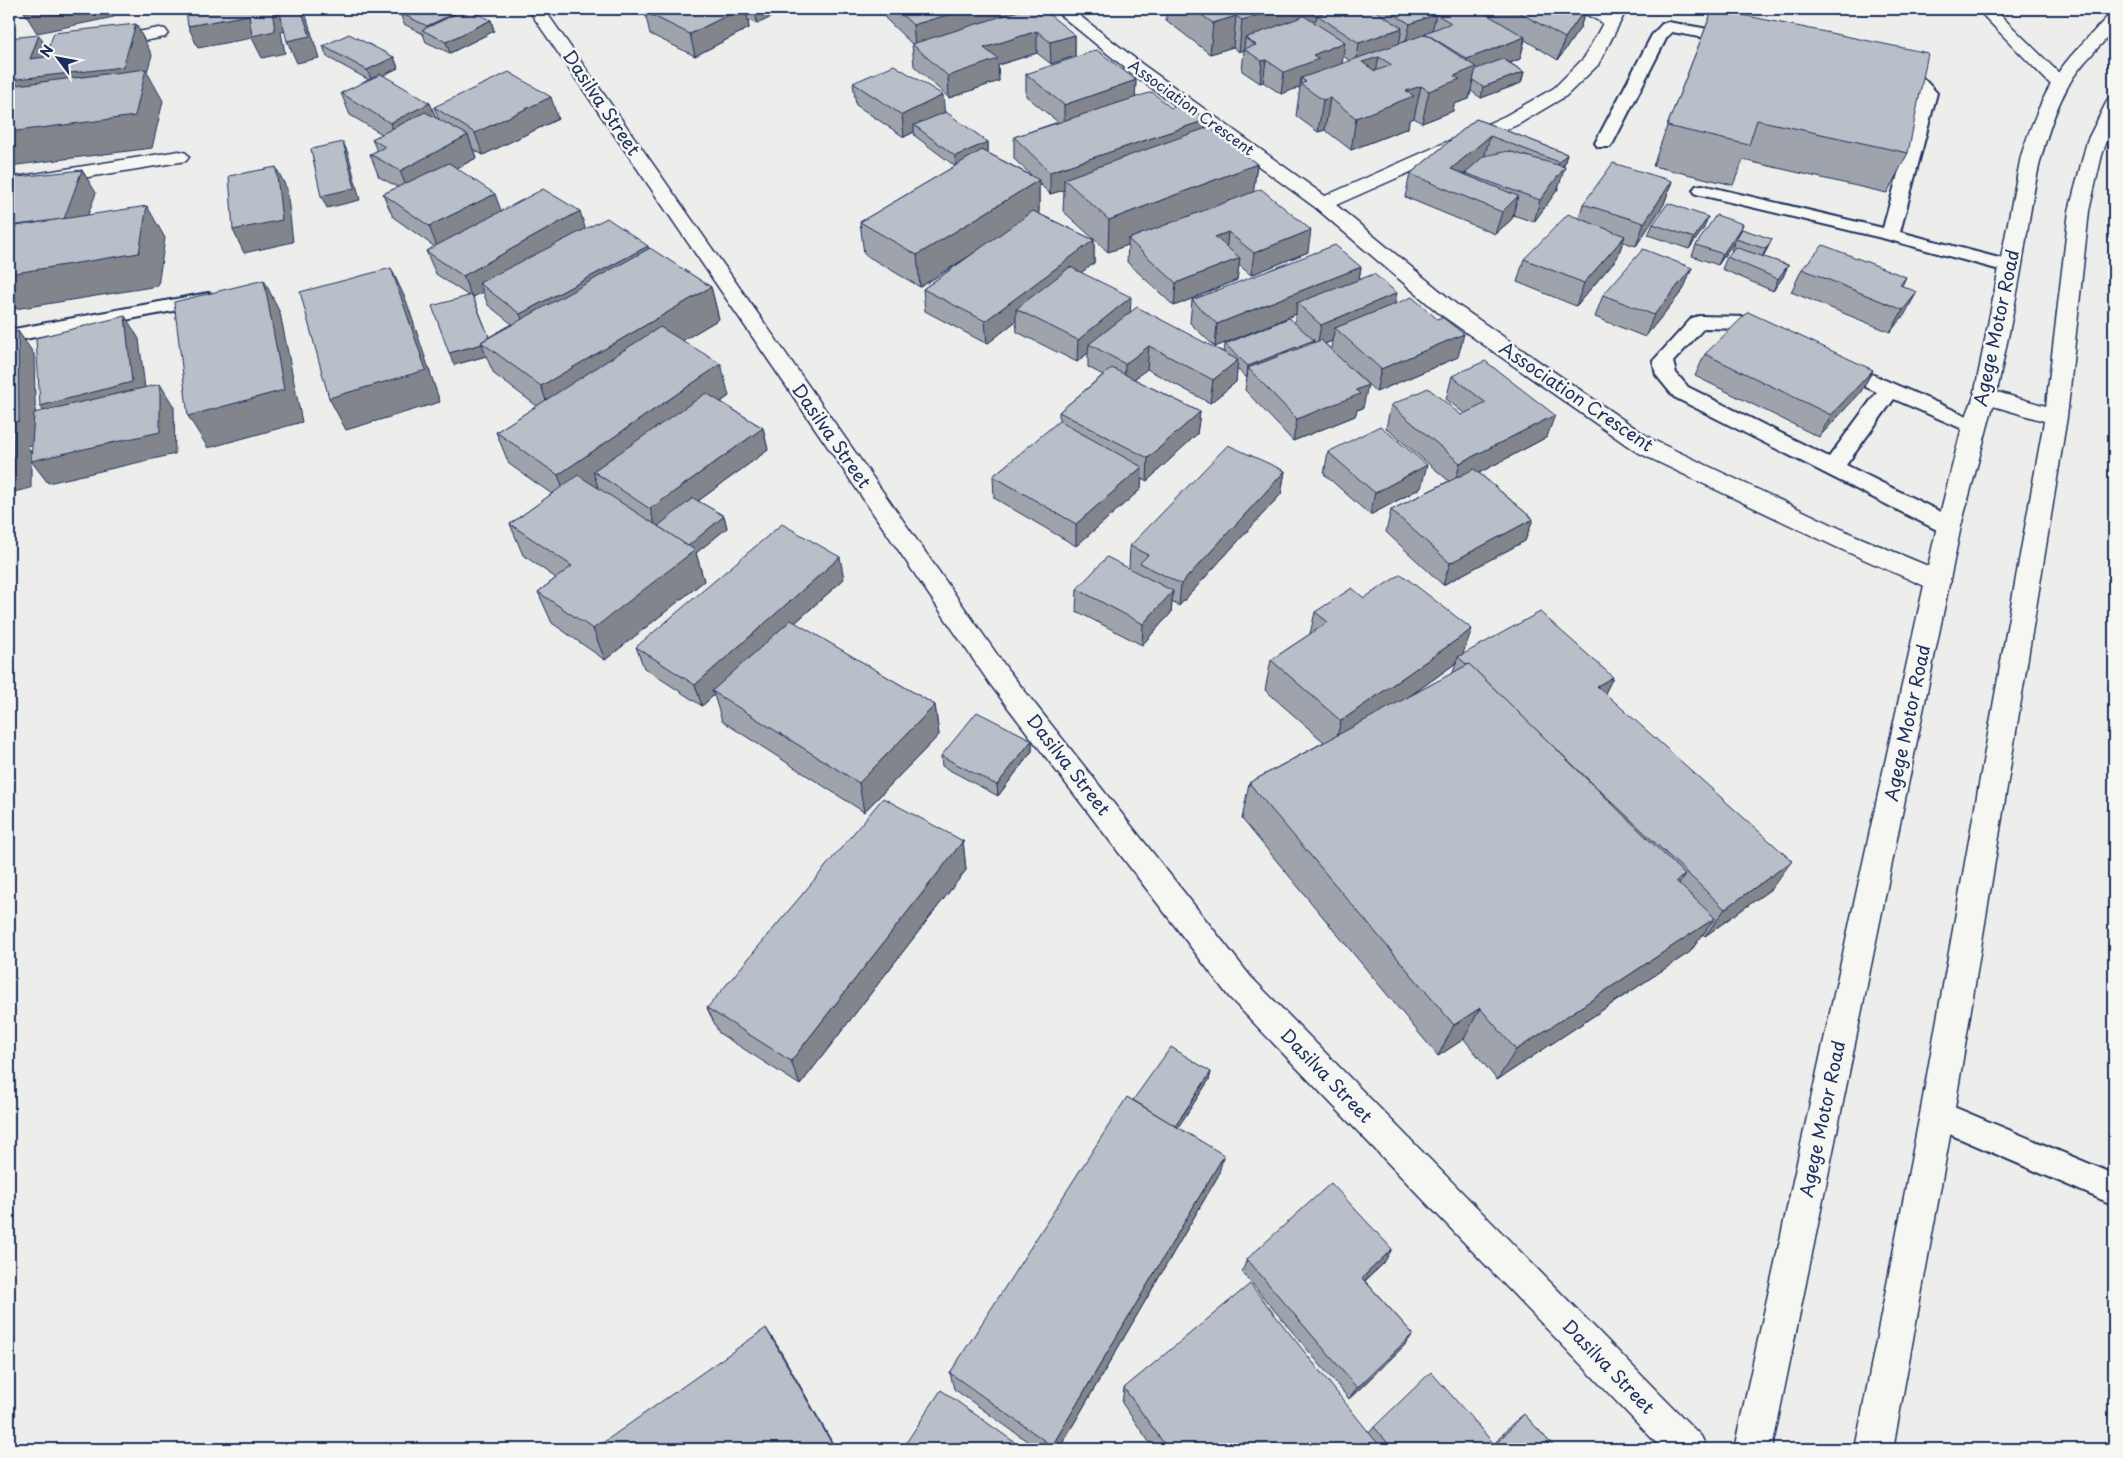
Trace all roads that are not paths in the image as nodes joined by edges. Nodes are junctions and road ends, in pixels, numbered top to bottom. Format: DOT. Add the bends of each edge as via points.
graph roads {
  1 [pos="536,9"];
  2 [pos="1061,9"];
  3 [pos="1589,9"];
  4 [pos="1985,9"];
  5 [pos="1616,15"];
  6 [pos="2114,20"];
  7 [pos="159,34"];
  8 [pos="1750,42"];
  9 [pos="94,45"];
  10 [pos="1871,68"];
  11 [pos="2060,84"];
  12 [pos="2114,102"];
  13 [pos="1604,143"];
  14 [pos="179,157"];
  15 [pos="9,184"];
  16 [pos="1702,190"];
  17 [pos="1323,204"];
  18 [pos="1890,235"];
  19 [pos="2011,267"];
  20 [pos="229,296"];
  21 [pos="9,336"];
  22 [pos="1783,340"];
  23 [pos="1818,357"];
  24 [pos="1889,391"];
  25 [pos="1985,396"];
  26 [pos="2056,417"];
  27 [pos="1974,426"];
  28 [pos="1833,468"];
  29 [pos="1950,526"];
  30 [pos="1938,581"];
  31 [pos="1937,1114"];
  32 [pos="2114,1190"];
  33 [pos="1688,1449"];
  34 [pos="1753,1449"];
  35 [pos="1874,1449"];
  1 -- 33 [label="street, Dasilva Street" via="1000,677 1240,987"];
  2 -- 17 [label="street, Association Crescent" via="1136,68"];
  3 -- 5 [label="street"];
  4 -- 11 [label="street"];
  5 -- 17 [label="street" via="1592,61 1560,92 1512,120"];
  6 -- 11 [label="street, Agege Motor Road"];
  7 -- 9 [label="street"];
  8 -- 13 [label="lane" via="1668,27 1660,35"];
  10 -- 18 [label="lane" via="1917,81 1929,93"];
  11 -- 19 [label="street, Agege Motor Road" via="2042,120 2031,156"];
  12 -- 26 [label="street" via="2085,178"];
  14 -- 15 [label="street"];
  16 -- 18 [label="lane"];
  17 -- 30 [label="street, Association Crescent" via="1448,310 1644,445 1845,541"];
  18 -- 19 [label="lane"];
  19 -- 25 [label="street, Agege Motor Road"];
  20 -- 21 [label="lane"];
  22 -- 28 [label="lane" via="1747,323 1699,322 1663,361 1666,375 1681,392"];
  23 -- 24 [label="lane"];
  24 -- 27 [label="lane"];
  24 -- 28 [label="lane"];
  25 -- 26 [label="street"];
  25 -- 27 [label="street, Agege Motor Road"];
  26 -- 31 [label="street"];
  27 -- 29 [label="street, Agege Motor Road"];
  28 -- 29 [label="lane"];
  29 -- 30 [label="street, Agege Motor Road"];
  30 -- 34 [label="street, Agege Motor Road"];
  31 -- 32 [label="lane"];
  31 -- 35 [label="street"];
}
